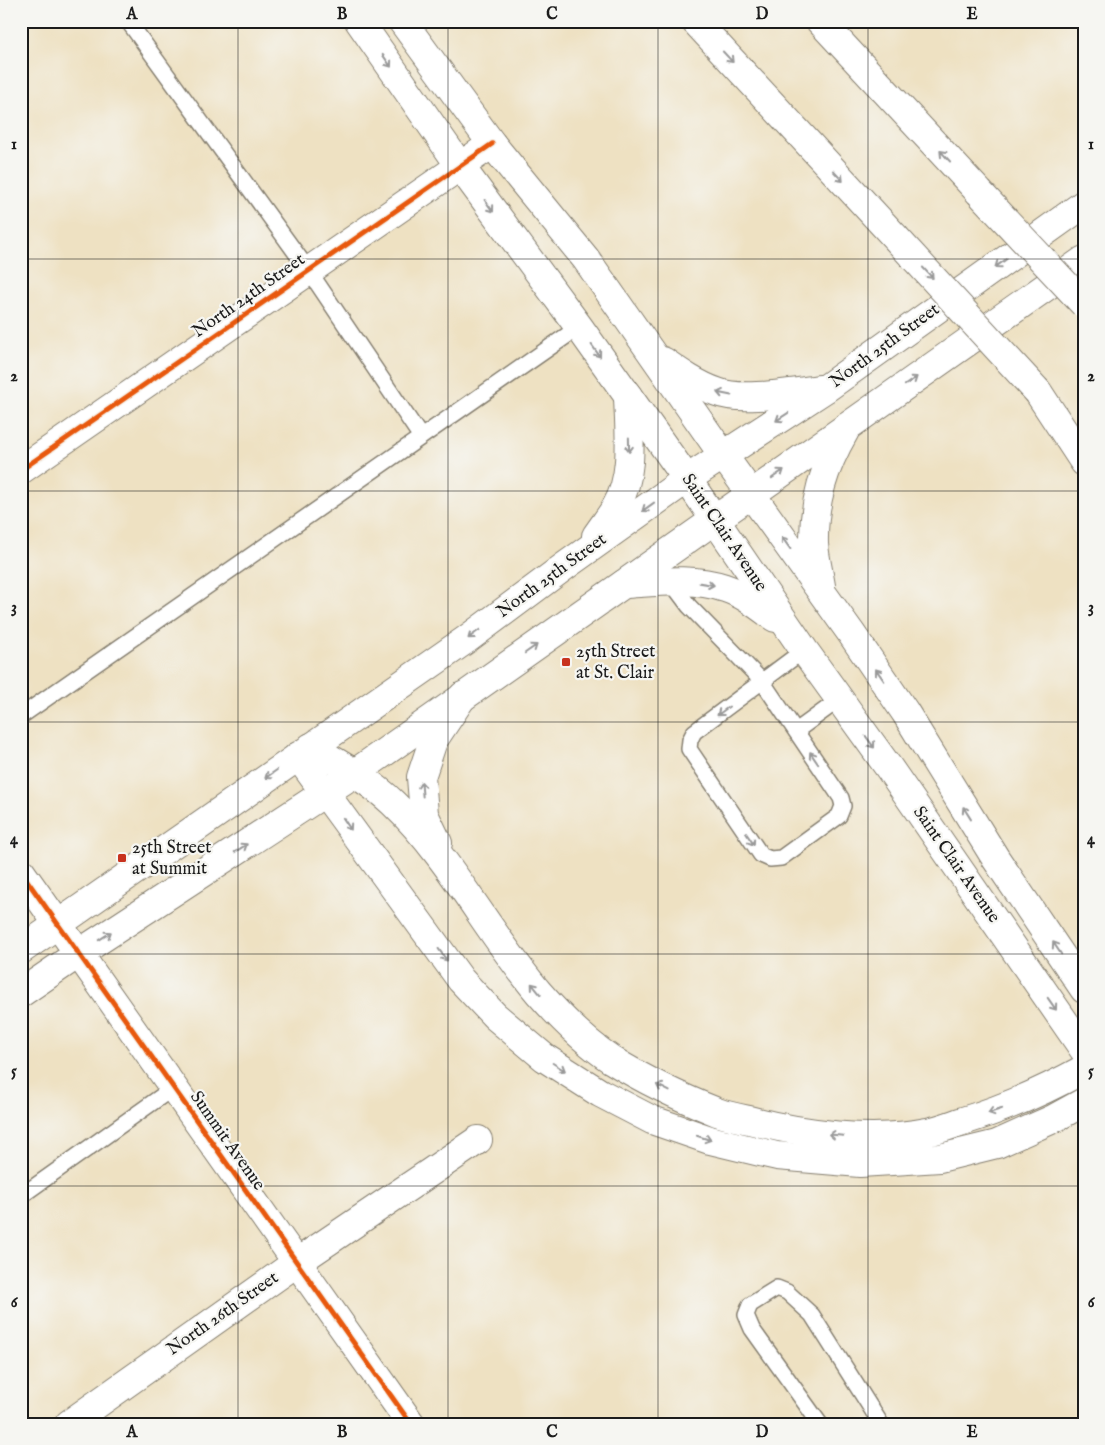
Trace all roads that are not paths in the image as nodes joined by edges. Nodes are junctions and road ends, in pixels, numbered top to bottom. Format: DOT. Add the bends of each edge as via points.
graph roads {
  1 [pos="128,21"];
  2 [pos="359,21"];
  3 [pos="402,21"];
  4 [pos="695,21"];
  5 [pos="820,21"];
  6 [pos="492,144"];
  7 [pos="460,166"];
  8 [pos="1084,204"];
  9 [pos="1084,260"];
  10 [pos="309,271"];
  11 [pos="1084,304"];
  12 [pos="579,327"];
  13 [pos="651,353"];
  14 [pos="825,389"];
  15 [pos="1038,392"];
  16 [pos="628,396"];
  17 [pos="849,425"];
  18 [pos="422,437"];
  19 [pos="1084,441"];
  20 [pos="723,456"];
  21 [pos="1084,462"];
  22 [pos="21,470"];
  23 [pos="687,479"];
  24 [pos="751,494"];
  25 [pos="714,521"];
  26 [pos="584,552"];
  27 [pos="671,582"];
  28 [pos="624,584"];
  29 [pos="822,593"];
  30 [pos="797,639"];
  31 [pos="762,681"];
  32 [pos="462,696"];
  33 [pos="840,699"];
  34 [pos="21,716"];
  35 [pos="796,731"];
  36 [pos="305,751"];
  37 [pos="354,773"];
  38 [pos="326,792"];
  39 [pos="449,867"];
  40 [pos="21,872"];
  41 [pos="57,924"];
  42 [pos="21,950"];
  43 [pos="78,954"];
  44 [pos="1084,989"];
  45 [pos="21,993"];
  46 [pos="1084,1050"];
  47 [pos="1084,1069"];
  48 [pos="173,1088"];
  49 [pos="1084,1102"];
  50 [pos="478,1140"];
  51 [pos="21,1196"];
  52 [pos="296,1262"];
  53 [pos="69,1424"];
  54 [pos="411,1424"];
  55 [pos="820,1424"];
  56 [pos="881,1424"];
  1 -- 10 [label="lane"];
  2 -- 7 [label="main road, Saint Clair Avenue, one-way"];
  3 -- 6 [label="main road, Saint Clair Avenue"];
  4 -- 15 [label="main road, one-way, bridge"];
  11 -- 5 [label="main road, one-way, bridge"];
  6 -- 7 [label="main road, North 24th Street"];
  6 -- 13 [label="main road, Saint Clair Avenue" via="586,259"];
  7 -- 10 [label="main road, North 24th Street"];
  7 -- 12 [label="main road, Saint Clair Avenue, one-way"];
  8 -- 14 [label="main road, North 25th Street, one-way"];
  17 -- 9 [label="main road, one-way"];
  10 -- 18 [label="lane"];
  10 -- 22 [label="main road, North 24th Street"];
  12 -- 16 [label="main road, Saint Clair Avenue, one-way"];
  12 -- 18 [label="lane"];
  14 -- 13 [label="main road, one-way" via="741,397 718,393 691,380"];
  13 -- 20 [label="main road, Saint Clair Avenue"];
  14 -- 20 [label="main road, North 25th Street, one-way"];
  15 -- 19 [label="main road"];
  15 -- 21 [label="main road"];
  16 -- 23 [label="main road, Saint Clair Avenue"];
  16 -- 26 [label="main road, one-way" via="629,463 623,491 617,507"];
  24 -- 17 [label="main road, one-way"];
  17 -- 29 [label="main road" via="824,472 817,504 814,545"];
  18 -- 34 [label="lane"];
  20 -- 23 [label="main road, North 25th Street"];
  20 -- 24 [label="main road, Saint Clair Avenue"];
  23 -- 25 [label="main road, Saint Clair Avenue"];
  23 -- 26 [label="main road, North 25th Street, one-way"];
  24 -- 25 [label="main road"];
  29 -- 24 [label="main road, Saint Clair Avenue, one-way"];
  25 -- 28 [label="main road"];
  25 -- 30 [label="main road, Saint Clair Avenue"];
  26 -- 36 [label="main road, North 25th Street, one-way" via="467,639"];
  27 -- 28 [label="main road"];
  27 -- 30 [label="main road, one-way" via="725,588 746,598"];
  27 -- 31 [label="lane"];
  32 -- 28 [label="main road, one-way"];
  44 -- 29 [label="main road, Saint Clair Avenue, one-way" via="996,859 905,712"];
  30 -- 31 [label="lane"];
  30 -- 33 [label="main road, Saint Clair Avenue"];
  31 -- 35 [label="lane"];
  31 -- 35 [label="lane, one-way" via="694,732 689,749 761,855 770,860 788,853 838,816 843,806 841,798"];
  32 -- 37 [label="main road"];
  39 -- 32 [label="main road, one-way" via="424,814 421,777 434,741"];
  33 -- 35 [label="lane"];
  33 -- 46 [label="main road, Saint Clair Avenue, one-way"];
  36 -- 37 [label="main road"];
  36 -- 38 [label="main road"];
  36 -- 41 [label="main road, North 25th Street, one-way"];
  37 -- 38 [label="main road"];
  37 -- 39 [label="main road" via="392,802"];
  43 -- 38 [label="main road, one-way"];
  38 -- 49 [label="main road, one-way" via="461,980 495,1016 545,1058 600,1093 652,1120 710,1140 777,1156 860,1164 940,1158 997,1144"];
  47 -- 39 [label="main road, one-way" via="1010,1106 927,1132 869,1137 821,1133 769,1125 719,1112 665,1089 611,1059 576,1031 510,957"];
  40 -- 41 [label="main road, Summit Avenue"];
  41 -- 42 [label="main road, North 25th Street"];
  41 -- 43 [label="main road, Summit Avenue"];
  43 -- 45 [label="main road"];
  43 -- 48 [label="main road, Summit Avenue"];
  48 -- 51 [label="lane"];
  48 -- 52 [label="main road, Summit Avenue"];
  50 -- 52 [label="main road, North 26th Street"];
  52 -- 53 [label="main road, North 26th Street"];
  52 -- 54 [label="main road, Summit Avenue"];
  55 -- 56 [label="lane" via="746,1315 750,1305 777,1288 787,1292 812,1315"];
}
